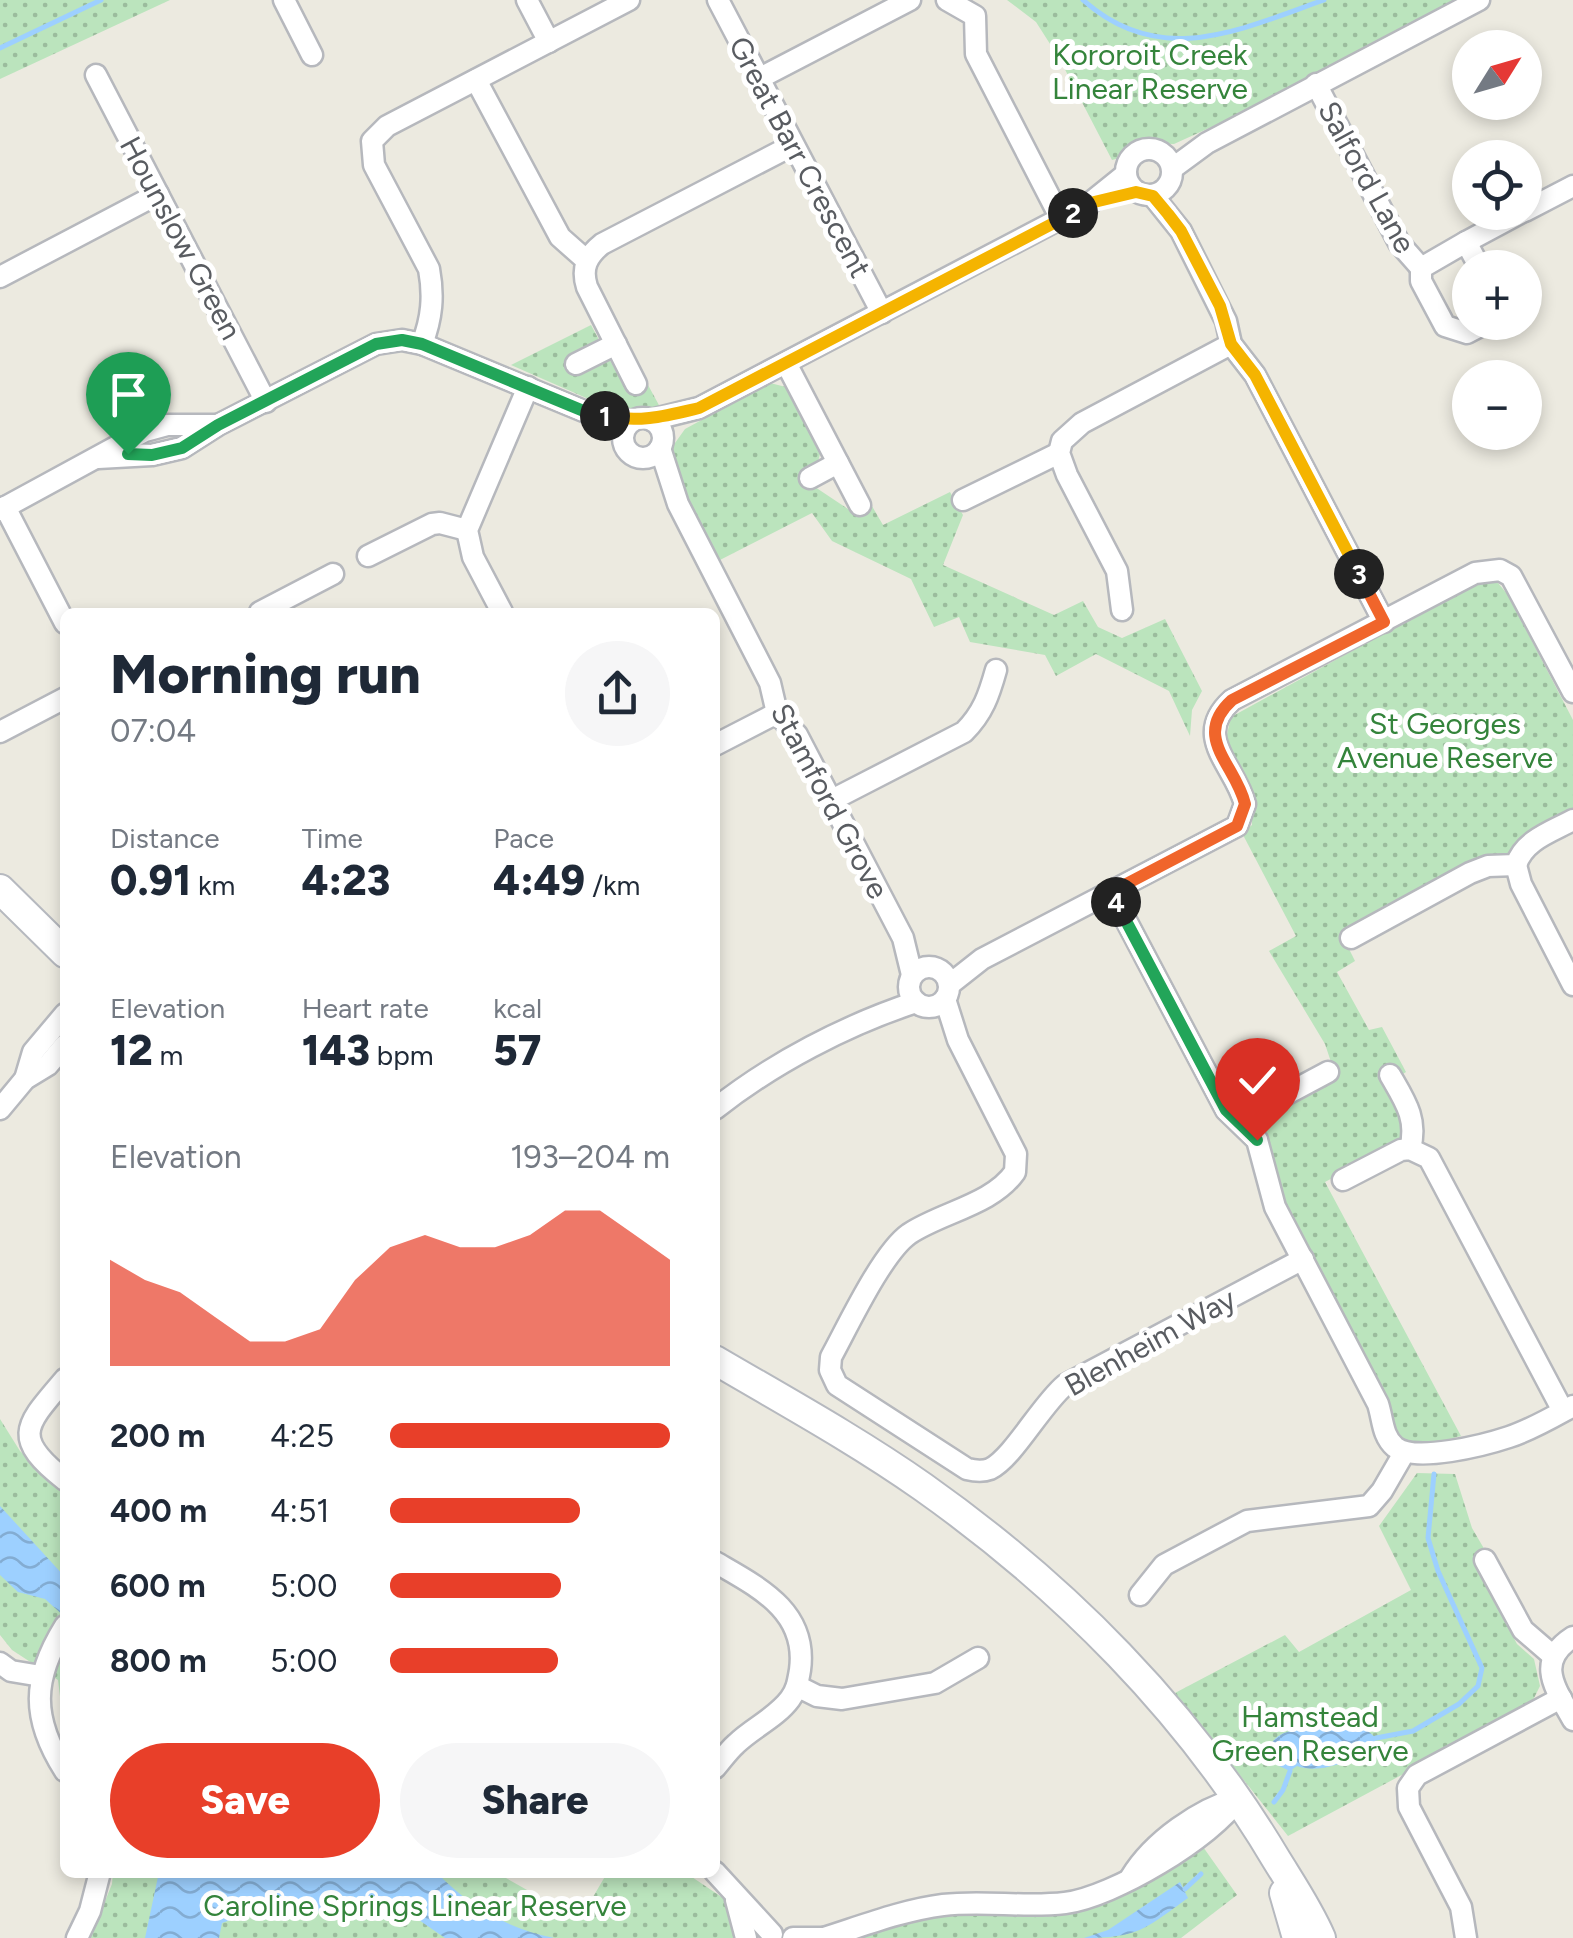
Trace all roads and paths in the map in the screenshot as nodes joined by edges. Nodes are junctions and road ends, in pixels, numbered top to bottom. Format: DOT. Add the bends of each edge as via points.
graph roads {
  1 [pos="284,0"];
  2 [pos="527,0"];
  3 [pos="629,0"];
  4 [pos="718,0"];
  5 [pos="910,0"];
  6 [pos="947,0"];
  7 [pos="1480,0"];
  8 [pos="548,42"];
  9 [pos="312,55"];
  10 [pos="96,76"];
  11 [pos="758,79"];
  12 [pos="476,80"];
  13 [pos="1316,84"];
  14 [pos="793,145"];
  15 [pos="1154,178"];
  16 [pos="1573,186"];
  17 [pos="158,194"];
  18 [pos="1542,202"];
  19 [pos="1060,219"];
  20 [pos="1489,230"];
  21 [pos="1466,242"];
  22 [pos="1470,250"];
  23 [pos="586,260"];
  24 [pos="1421,268"];
  25 [pos="0,276"];
  26 [pos="882,313"];
  27 [pos="1452,328"];
  28 [pos="422,344"];
  29 [pos="616,344"];
  30 [pos="1231,344"];
  31 [pos="576,364"];
  32 [pos="786,364"];
  33 [pos="636,384"];
  34 [pos="528,387"];
  35 [pos="266,402"];
  36 [pos="699,408"];
  37 [pos="586,412"];
  38 [pos="642,421"];
  39 [pos="623,441"];
  40 [pos="654,448"];
  41 [pos="1059,453"];
  42 [pos="838,462"];
  43 [pos="810,478"];
  44 [pos="964,500"];
  45 [pos="860,505"];
  46 [pos="2,508"];
  47 [pos="468,530"];
  48 [pos="368,556"];
  49 [pos="334,574"];
  50 [pos="288,606"];
  51 [pos="500,608"];
  52 [pos="1122,610"];
  53 [pos="60,613"];
  54 [pos="1384,622"];
  55 [pos="1564,655"];
  56 [pos="996,670"];
  57 [pos="1573,692"];
  58 [pos="60,701"];
  59 [pos="777,713"];
  60 [pos="0,732"];
  61 [pos="720,742"];
  62 [pos="830,802"];
  63 [pos="1573,820"];
  64 [pos="1516,865"];
  65 [pos="0,888"];
  66 [pos="1111,892"];
  67 [pos="1351,938"];
  68 [pos="60,947"];
  69 [pos="1573,985"];
  70 [pos="929,987"];
  71 [pos="60,1020"];
  72 [pos="60,1051"];
  73 [pos="1328,1072"];
  74 [pos="1390,1074"];
  75 [pos="25,1078"];
  76 [pos="720,1105"];
  77 [pos="0,1109"];
  78 [pos="1244,1126"];
  79 [pos="1410,1149"];
  80 [pos="1342,1180"];
  81 [pos="1303,1259"];
  82 [pos="720,1363"];
  83 [pos="60,1386"];
  84 [pos="1568,1408"];
  85 [pos="1404,1453"];
  86 [pos="60,1475"];
  87 [pos="1485,1560"];
  88 [pos="720,1565"];
  89 [pos="1140,1595"];
  90 [pos="60,1634"];
  91 [pos="1573,1637"];
  92 [pos="1552,1655"];
  93 [pos="978,1658"];
  94 [pos="0,1664"];
  95 [pos="41,1676"];
  96 [pos="797,1686"];
  97 [pos="1562,1698"];
  98 [pos="1573,1720"];
  99 [pos="60,1761"];
  100 [pos="720,1762"];
  101 [pos="1239,1798"];
  102 [pos="1270,1849"];
  103 [pos="98,1878"];
  104 [pos="720,1878"];
  105 [pos="763,1937"];
  106 [pos="77,1938"];
  107 [pos="793,1938"];
  108 [pos="825,1938"];
  109 [pos="1297,1938"];
  110 [pos="1321,1938"];
  111 [pos="1466,1938"];
  1 -- 9 [label="street"];
  2 -- 8 [label="street"];
  3 -- 8 [label="street"];
  4 -- 11 [label="street, Great Barr Crescent"];
  5 -- 11 [label="street"];
  6 -- 19 [label="street" via="975,16 976,54"];
  7 -- 13 [label="street"];
  8 -- 12 [label="street"];
  10 -- 17 [label="street, Hounslow Green"];
  11 -- 14 [label="street, Great Barr Crescent"];
  12 -- 23 [label="street" via="560,238"];
  12 -- 28 [label="street" via="372,141 374,165 429,269 431,320"];
  13 -- 15 [label="street"];
  13 -- 24 [label="street, Salford Lane" via="1399,243"];
  14 -- 23 [label="street" via="602,244"];
  14 -- 26 [label="street, Great Barr Crescent"];
  15 -- 19 [label="street"];
  15 -- 30 [label="street" via="1226,321"];
  16 -- 18 [label="street"];
  17 -- 25 [label="street"];
  17 -- 35 [label="street, Hounslow Green"];
  19 -- 26 [label="street"];
  20 -- 21 [label="street"];
  21 -- 22 [label="street"];
  21 -- 24 [label="street"];
  23 -- 29 [label="street" via="586,287"];
  24 -- 27 [label="street, Salford Lane" via="1421,281"];
  26 -- 32 [label="street"];
  28 -- 34 [label="street"];
  28 -- 35 [label="street" via="376,344"];
  29 -- 31 [label="street"];
  29 -- 33 [label="street"];
  30 -- 41 [label="street" via="1082,423"];
  30 -- 54 [label="street" via="1255,375"];
  32 -- 36 [label="street"];
  32 -- 42 [label="street"];
  34 -- 37 [label="street"];
  34 -- 47 [label="street"];
  35 -- 46 [label="street" via="170,452 98,458"];
  36 -- 38 [label="street"];
  36 -- 40 [label="street"];
  37 -- 38 [label="street"];
  37 -- 39 [label="street"];
  38 -- 39 [label="street" via="625,430"];
  38 -- 40 [label="street" via="659,428"];
  39 -- 40 [label="street" via="629,453"];
  40 -- 59 [label="street, Stamford Grove" via="770,683"];
  41 -- 44 [label="street"];
  41 -- 52 [label="street" via="1118,571"];
  42 -- 43 [label="street"];
  42 -- 45 [label="street"];
  46 -- 53 [label="street"];
  47 -- 48 [label="street" via="432,524"];
  47 -- 51 [label="street" via="473,557"];
  49 -- 50 [label="street"];
  54 -- 55 [label="street" via="1476,573 1500,570 1511,576"];
  54 -- 66 [label="street" via="1220,710 1215,742 1242,793 1242,818"];
  55 -- 57 [label="street"];
  56 -- 62 [label="street" via="986,704 964,732"];
  58 -- 60 [label="street"];
  59 -- 61 [label="street"];
  59 -- 62 [label="street, Stamford Grove" via="797,735"];
  62 -- 70 [label="street, Stamford Grove"];
  63 -- 64 [label="street" via="1536,840"];
  64 -- 67 [label="street" via="1470,873"];
  64 -- 69 [label="street"];
  65 -- 68 [label="street"];
  66 -- 70 [label="street"];
  66 -- 78 [label="street" via="1226,1110"];
  70 -- 76 [label="street" via="748,1083"];
  70 -- 81 [label="street, Blenheim Way" via="1016,1154 1015,1172 995,1190 907,1235 829,1363 838,1385 966,1469 986,1470 1004,1459 1065,1386"];
  71 -- 75 [label="street" via="33,1052"];
  72 -- 75 [label="street"];
  73 -- 78 [label="street" via="1270,1103"];
  74 -- 79 [label="street" via="1412,1113"];
  75 -- 77 [label="street"];
  78 -- 81 [label="street" via="1257,1140 1268,1190"];
  79 -- 80 [label="street"];
  79 -- 84 [label="street" via="1436,1167"];
  81 -- 85 [label="street" via="1378,1404 1387,1438"];
  82 -- 101 [label="street" via="864,1448 1007,1551 1127,1663"];
  83 -- 86 [label="street" via="30,1419 29,1438"];
  84 -- 85 [label="street" via="1509,1437"];
  85 -- 89 [label="street" via="1369,1506 1247,1520 1164,1564"];
  87 -- 92 [label="street" via="1522,1630"];
  88 -- 96 [label="street" via="786,1610 801,1658"];
  90 -- 95 [label="street"];
  91 -- 92 [label="street"];
  92 -- 97 [label="street" via="1551,1675"];
  93 -- 96 [label="street" via="935,1683 842,1699"];
  94 -- 95 [label="street"];
  95 -- 99 [label="street" via="42,1726"];
  96 -- 100 [label="street" via="778,1712"];
  97 -- 98 [label="street"];
  97 -- 111 [label="street" via="1418,1774 1408,1788 1410,1807 1461,1907"];
  101 -- 102 [label="street"];
  101 -- 108 [label="street" via="1219,1822 1159,1865 1077,1901 938,1905"];
  102 -- 109 [label="street"];
  102 -- 110 [label="street"];
  103 -- 106 [label="street"];
  104 -- 105 [label="street"];
  107 -- 108 [label="street"];
}
